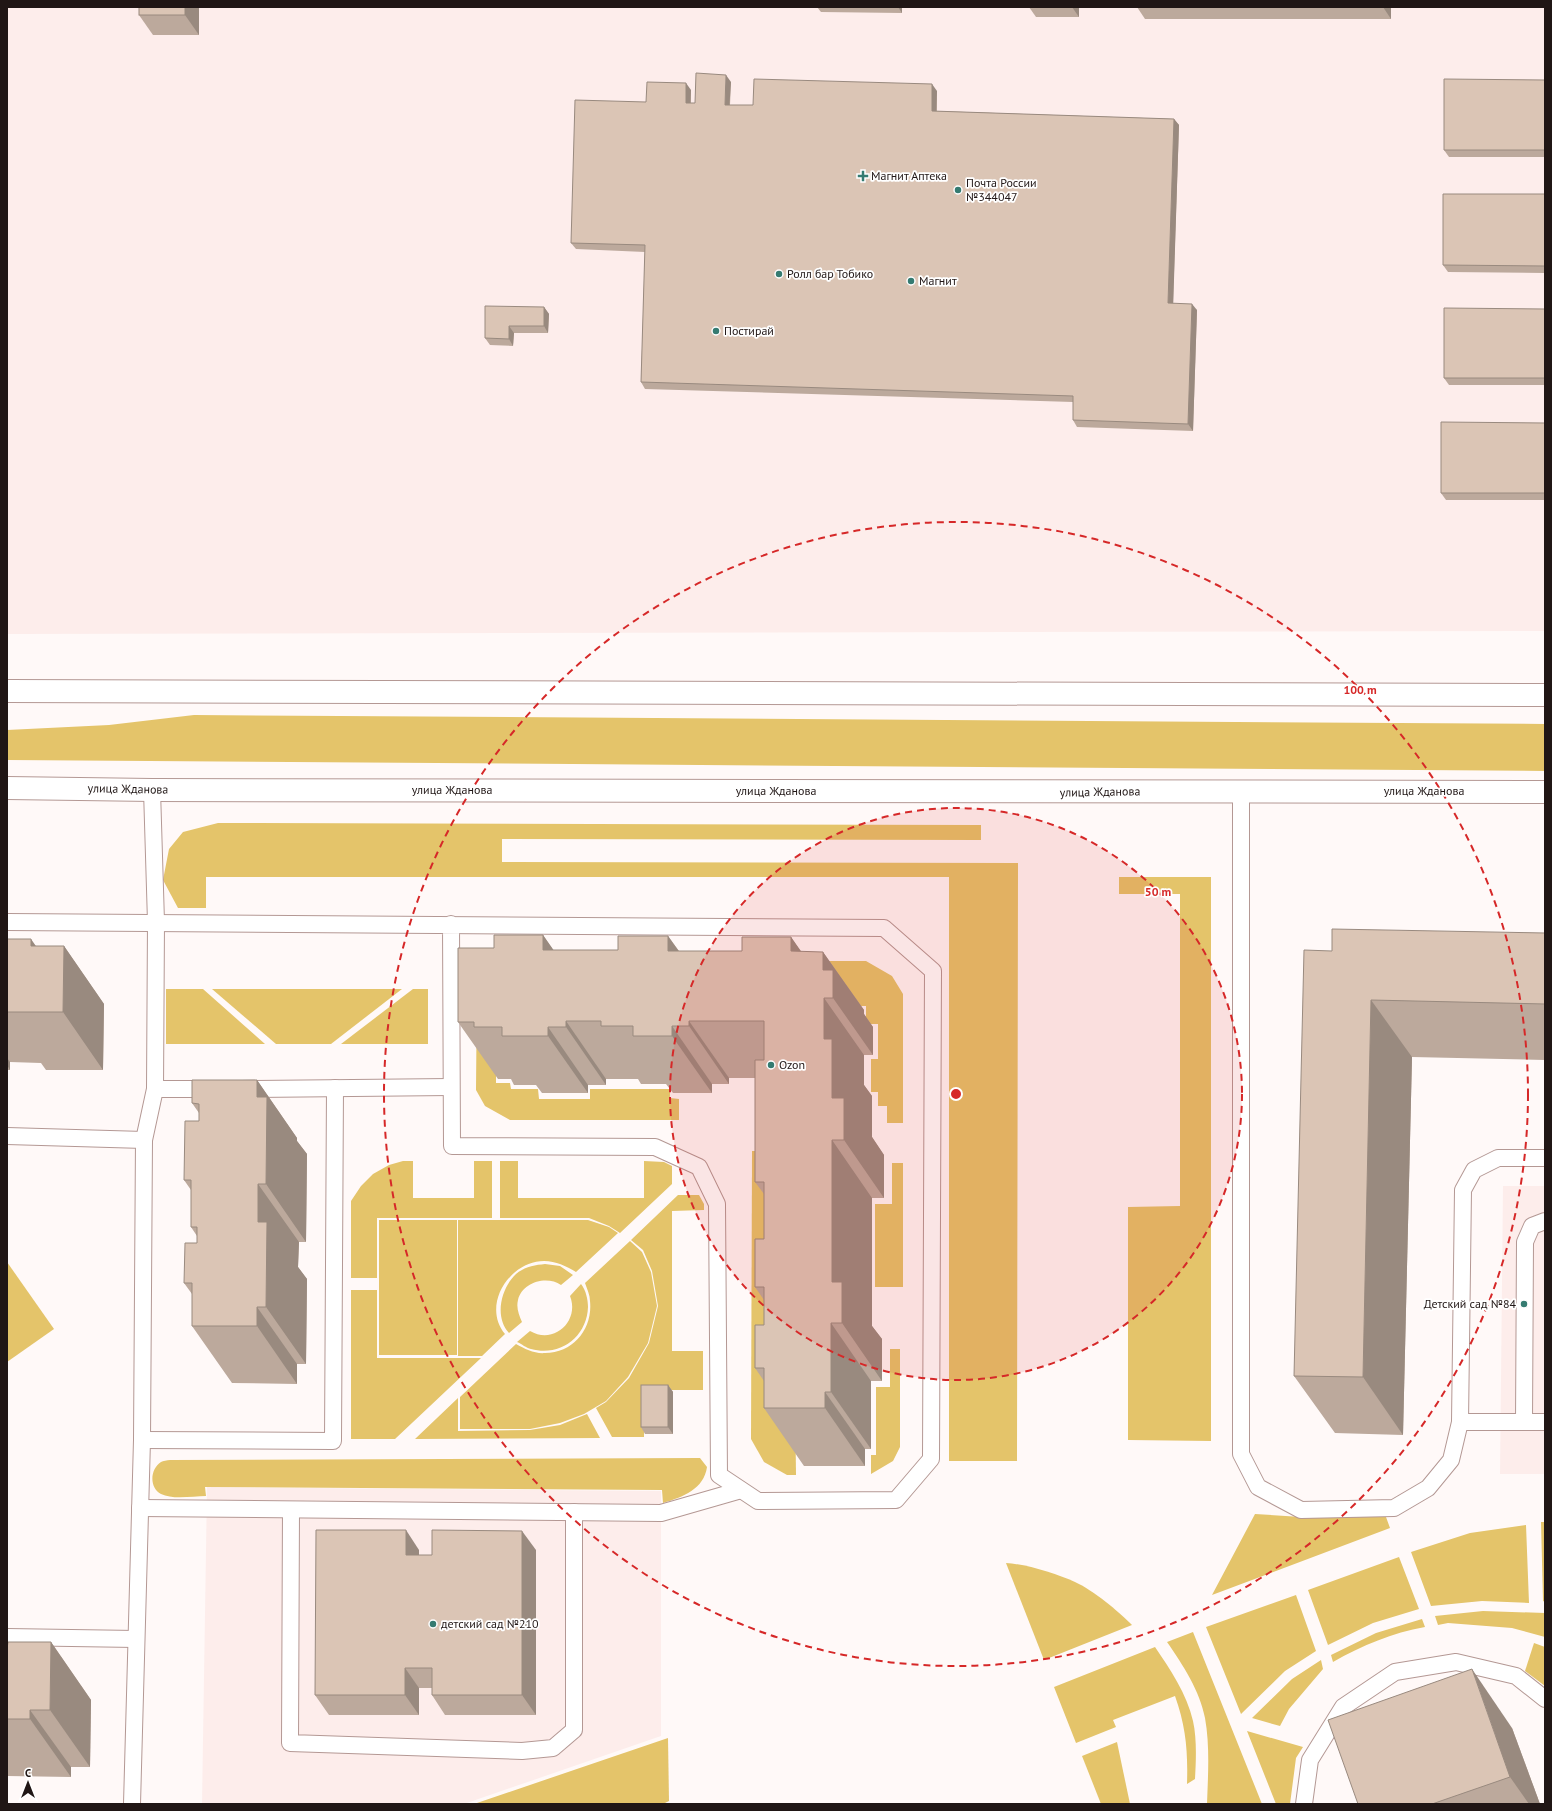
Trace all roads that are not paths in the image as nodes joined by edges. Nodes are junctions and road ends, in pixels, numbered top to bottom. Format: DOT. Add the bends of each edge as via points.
graph roads {
  1 [pos="7,691"];
  2 [pos="1545,695"];
  3 [pos="7,788"];
  4 [pos="152,790"];
  5 [pos="1241,790"];
  6 [pos="1545,792"];
  7 [pos="7,922"];
  8 [pos="156,922"];
  9 [pos="452,924"];
  10 [pos="452,1087"];
  11 [pos="335,1088"];
  12 [pos="155,1089"];
  13 [pos="7,1136"];
  14 [pos="144,1140"];
  15 [pos="1545,1158"];
  16 [pos="1545,1221"];
  17 [pos="1460,1422"];
  18 [pos="1524,1422"];
  19 [pos="1545,1422"];
  20 [pos="142,1440"];
  21 [pos="741,1490"];
  22 [pos="140,1508"];
  23 [pos="291,1510"];
  24 [pos="574,1512"];
  25 [pos="7,1637"];
  26 [pos="136,1639"];
  27 [pos="1545,1699"];
  28 [pos="132,1804"];
  29 [pos="1304,1804"];
  1 -- 2 [label="street"];
  3 -- 4 [label="street, улица Жданова"];
  4 -- 5 [label="street, улица Жданова"];
  4 -- 8 [label="lane"];
  5 -- 6 [label="street, улица Жданова"];
  5 -- 17 [label="lane" via="1241,1454 1258,1487 1301,1510 1394,1508 1428,1488 1451,1460"];
  7 -- 8 [label="lane"];
  8 -- 9 [label="lane"];
  8 -- 12 [label="lane"];
  9 -- 10 [label="lane"];
  9 -- 21 [label="lane" via="884,928 933,971 931,1459 896,1500 758,1501"];
  10 -- 11 [label="lane"];
  10 -- 21 [label="lane" via="452,1146 655,1148 699,1167 717,1204 719,1475"];
  11 -- 12 [label="lane"];
  11 -- 20 [label="lane" via="333,1441"];
  12 -- 14 [label="lane"];
  13 -- 14 [label="lane"];
  14 -- 20 [label="lane"];
  15 -- 17 [label="lane" via="1498,1158 1474,1170 1463,1190"];
  16 -- 18 [label="lane" via="1532,1226 1525,1242"];
  17 -- 18 [label="lane"];
  18 -- 19 [label="lane"];
  20 -- 22 [label="lane"];
  21 -- 24 [label="lane" via="661,1513"];
  22 -- 23 [label="lane"];
  22 -- 26 [label="lane"];
  23 -- 24 [label="lane"];
  23 -- 24 [label="lane" via="290,1743 522,1751 553,1748 574,1730"];
  25 -- 26 [label="lane"];
  26 -- 28 [label="lane"];
  27 -- 29 [label="lane" via="1516,1676 1456,1662 1395,1672 1343,1707 1310,1760"];
}
